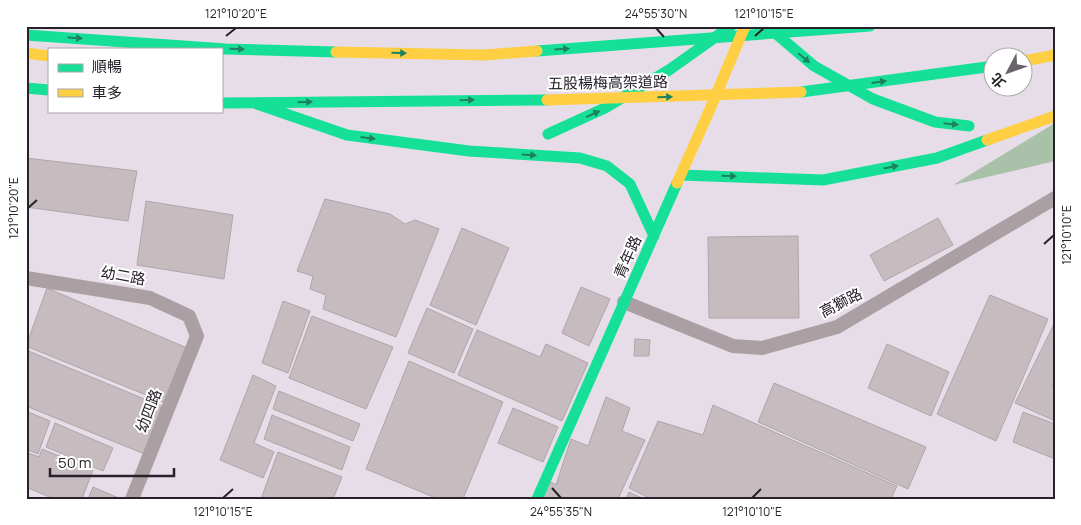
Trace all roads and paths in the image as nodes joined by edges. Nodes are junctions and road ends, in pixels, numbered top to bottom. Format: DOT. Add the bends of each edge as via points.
graph roads {
  1 [pos="731,26"];
  2 [pos="745,26"];
  3 [pos="767,26"];
  4 [pos="870,26"];
  5 [pos="26,35"];
  6 [pos="212,48"];
  7 [pos="222,49"];
  8 [pos="26,53"];
  9 [pos="1055,55"];
  10 [pos="48,56"];
  11 [pos="1034,59"];
  12 [pos="984,67"];
  13 [pos="26,88"];
  14 [pos="48,90"];
  15 [pos="222,92"];
  16 [pos="222,103"];
  17 [pos="1055,116"];
  18 [pos="1017,130"];
  19 [pos="544,135"];
  20 [pos="513,142"];
  21 [pos="469,150"];
  22 [pos="681,175"];
  23 [pos="1055,198"];
  24 [pos="654,236"];
  25 [pos="26,278"];
  26 [pos="624,302"];
  27 [pos="197,336"];
  28 [pos="132,499"];
  29 [pos="537,499"];
  19 -- 1 [label="main road, one-way, bridge" via="605,108 669,70"];
  2 -- 22 [label="main road, 青年路, bridge"];
  3 -- 18 [label="main road, one-way, bridge" via="814,66 873,99 935,122"];
  7 -- 4 [label="main road, one-way" via="484,55"];
  5 -- 6 [label="main road, one-way"];
  8 -- 10 [label="main road"];
  9 -- 11 [label="main road"];
  16 -- 12 [label="main road, 五股楊梅高架道路, one-way, bridge" via="623,99 808,92"];
  13 -- 14 [label="main road"];
  15 -- 21 [label="main road, one-way" via="347,135"];
  17 -- 18 [label="main road"];
  22 -- 18 [label="main road, one-way" via="822,180 937,158"];
  20 -- 21 [label="main road"];
  21 -- 24 [label="main road, one-way" via="580,158 607,166 630,184"];
  22 -- 24 [label="main road, 青年路"];
  23 -- 26 [label="street, 高獅路" via="837,327 762,348 733,346"];
  24 -- 26 [label="main road, 青年路"];
  25 -- 27 [label="street, 幼二路" via="150,298 189,316"];
  26 -- 29 [label="main road, 青年路"];
  27 -- 28 [label="street, 幼四路"];
}
